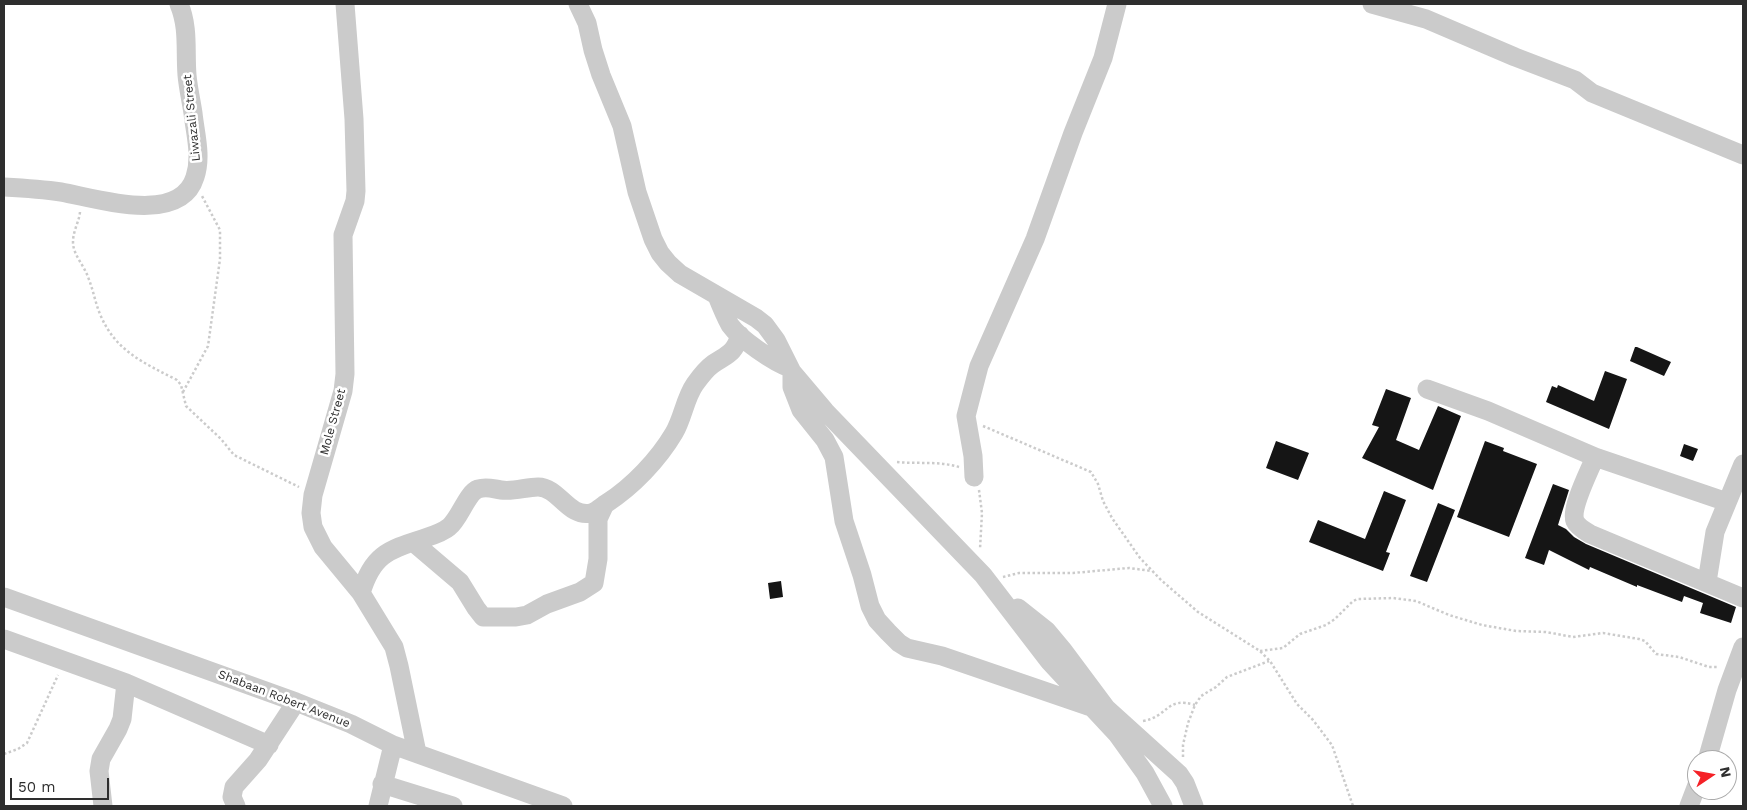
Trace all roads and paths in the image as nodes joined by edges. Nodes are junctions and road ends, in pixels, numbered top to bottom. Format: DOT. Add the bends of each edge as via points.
graph roads {
  1 [pos="179,4"];
  2 [pos="346,4"];
  3 [pos="578,4"];
  4 [pos="1117,4"];
  5 [pos="1372,4"];
  6 [pos="1743,155"];
  7 [pos="193,182"];
  8 [pos="4,187"];
  9 [pos="80,195"];
  10 [pos="717,296"];
  11 [pos="740,335"];
  12 [pos="791,370"];
  13 [pos="1427,389"];
  14 [pos="182,393"];
  15 [pos="966,416"];
  16 [pos="1595,457"];
  17 [pos="873,460"];
  18 [pos="1743,464"];
  19 [pos="974,477"];
  20 [pos="313,495"];
  21 [pos="1728,502"];
  22 [pos="605,504"];
  23 [pos="413,542"];
  24 [pos="1153,572"];
  25 [pos="987,581"];
  26 [pos="1707,582"];
  27 [pos="361,593"];
  28 [pos="4,597"];
  29 [pos="1743,598"];
  30 [pos="4,638"];
  31 [pos="1743,647"];
  32 [pos="1260,651"];
  33 [pos="66,661"];
  34 [pos="1270,661"];
  35 [pos="1736,667"];
  36 [pos="126,683"];
  37 [pos="296,702"];
  38 [pos="1195,705"];
  39 [pos="1092,707"];
  40 [pos="1125,724"];
  41 [pos="269,745"];
  42 [pos="393,745"];
  43 [pos="1710,750"];
  44 [pos="417,753"];
  45 [pos="4,754"];
  46 [pos="1183,778"];
  47 [pos="382,784"];
  48 [pos="102,806"];
  49 [pos="236,806"];
  50 [pos="378,806"];
  51 [pos="452,806"];
  52 [pos="563,806"];
  53 [pos="1163,806"];
  54 [pos="1194,806"];
  55 [pos="1353,806"];
  1 -- 7 [label="street, Liwazali Street" via="186,26 187,77 198,157"];
  2 -- 20 [label="street, Mole Street" via="356,191 343,235 345,374"];
  3 -- 10 [label="street" via="622,126 637,192 653,239 668,263 680,274"];
  4 -- 15 [label="street" via="1103,58 1035,239 978,366"];
  5 -- 6 [label="street" via="1426,19 1575,80 1592,93"];
  7 -- 9 [label="street" via="188,191 163,204 118,203"];
  7 -- 14 [label="path" via="220,230 220,259 208,346"];
  8 -- 9 [label="street" via="38,188"];
  9 -- 14 [label="path" via="80,219 73,241 107,328 124,350 177,380"];
  10 -- 11 [label="street" via="728,322"];
  10 -- 12 [label="street" via="765,325"];
  11 -- 12 [label="street"];
  11 -- 22 [label="street" via="734,350 708,368 693,386 675,432 646,469 621,494"];
  12 -- 17 [label="street" via="825,412"];
  12 -- 39 [label="street" via="792,387 801,410 834,457 844,522 877,620 907,648 942,656"];
  13 -- 16 [label="street"];
  14 -- 20 [label="path" via="186,406 234,455"];
  15 -- 19 [label="street"];
  15 -- 24 [label="path" via="1090,472 1112,518"];
  16 -- 21 [label="street"];
  16 -- 26 [label="street" via="1574,510 1574,520 1578,525 1590,534"];
  17 -- 19 [label="path" via="922,464 943,462 966,469"];
  17 -- 25 [label="street"];
  18 -- 21 [label="street"];
  19 -- 25 [label="path" via="979,486"];
  20 -- 27 [label="street, Mole Street" via="311,513 318,538"];
  21 -- 26 [label="street" via="1715,532"];
  22 -- 23 [label="street" via="592,513 583,513 573,510 544,488 483,488 472,492 459,517 447,529"];
  22 -- 23 [label="street" via="598,519 599,552 594,584 527,615 483,617 460,582"];
  23 -- 27 [label="street" via="394,548 376,562"];
  24 -- 25 [label="path" via="1129,568 1008,575"];
  24 -- 32 [label="path" via="1198,612"];
  25 -- 39 [label="street" via="1049,661"];
  25 -- 40 [label="street" via="1047,632 1099,700"];
  26 -- 29 [label="street"];
  27 -- 44 [label="street, Mole Street" via="394,648"];
  28 -- 37 [label="street, Shabaan Robert Avenue"];
  30 -- 33 [label="street"];
  31 -- 35 [label="street"];
  32 -- 34 [label="path"];
  32 -- 35 [label="path" via="1283,648 1300,634 1326,625 1358,599 1393,598 1416,601 1488,626 1573,637 1603,633 1645,641 1659,655 1679,657 1709,667"];
  33 -- 36 [label="street"];
  33 -- 45 [label="path" via="31,737 18,749"];
  34 -- 38 [label="path" via="1227,677 1201,696"];
  34 -- 55 [label="path" via="1298,704 1332,745"];
  35 -- 43 [label="street"];
  36 -- 41 [label="street"];
  36 -- 48 [label="street" via="122,719 100,765"];
  37 -- 41 [label="street"];
  37 -- 42 [label="street, Shabaan Robert Avenue"];
  38 -- 40 [label="path" via="1176,703 1155,718"];
  38 -- 46 [label="path" via="1183,745"];
  39 -- 53 [label="street" via="1129,750"];
  40 -- 46 [label="street"];
  41 -- 49 [label="street" via="234,787 232,797"];
  42 -- 44 [label="street, Shabaan Robert Avenue"];
  42 -- 47 [label="street"];
  44 -- 52 [label="street, Shabaan Robert Avenue"];
  46 -- 54 [label="street"];
  47 -- 50 [label="street"];
  47 -- 51 [label="street"];
}
